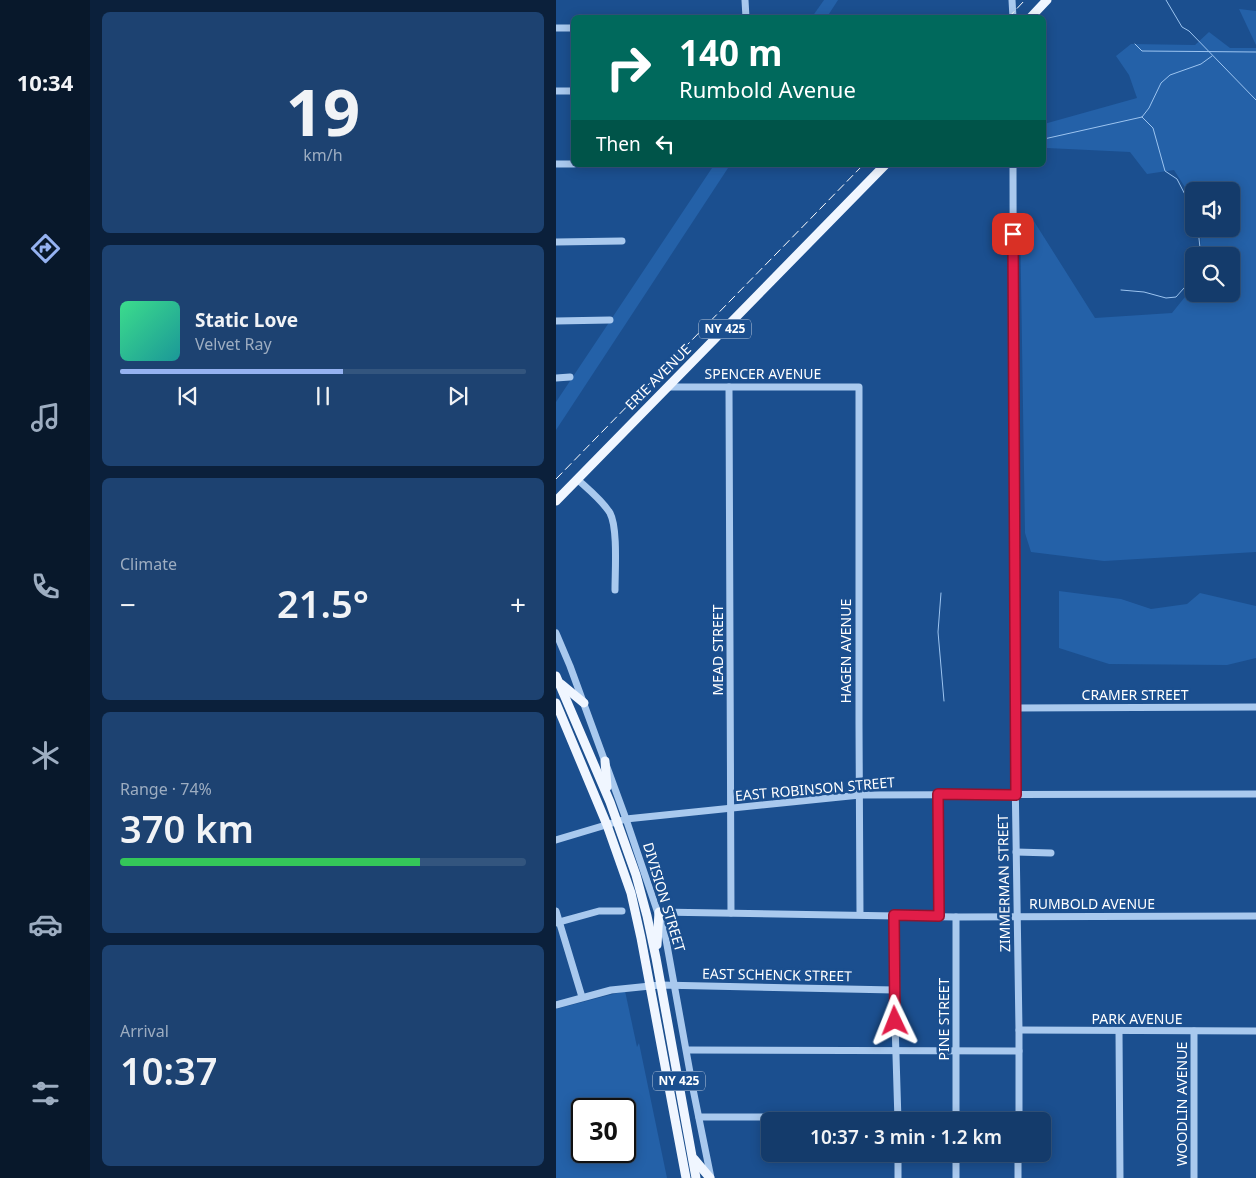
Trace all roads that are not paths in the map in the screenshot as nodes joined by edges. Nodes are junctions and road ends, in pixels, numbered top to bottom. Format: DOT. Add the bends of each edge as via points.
graph roads {
  1 [pos="745,0"];
  2 [pos="1012,0"];
  3 [pos="1047,0"];
  4 [pos="746,15"];
  5 [pos="1013,15"];
  6 [pos="1033,15"];
  7 [pos="556,28"];
  8 [pos="571,28"];
  9 [pos="556,91"];
  10 [pos="571,91"];
  11 [pos="556,164"];
  12 [pos="571,164"];
  13 [pos="883,167"];
  14 [pos="1013,167"];
  15 [pos="622,241"];
  16 [pos="556,242"];
  17 [pos="610,320"];
  18 [pos="556,321"];
  19 [pos="570,377"];
  20 [pos="556,378"];
  21 [pos="668,387"];
  22 [pos="729,387"];
  23 [pos="859,387"];
  24 [pos="577,479"];
  25 [pos="556,501"];
  26 [pos="615,590"];
  27 [pos="556,633"];
  28 [pos="557,679"];
  29 [pos="556,703"];
  30 [pos="584,703"];
  31 [pos="1256,707"];
  32 [pos="1014,708"];
  33 [pos="605,761"];
  34 [pos="938,794"];
  35 [pos="1256,794"];
  36 [pos="860,795"];
  37 [pos="1016,795"];
  38 [pos="610,802"];
  39 [pos="731,808"];
  40 [pos="622,820"];
  41 [pos="607,825"];
  42 [pos="556,840"];
  43 [pos="1016,852"];
  44 [pos="1051,853"];
  45 [pos="556,911"];
  46 [pos="622,911"];
  47 [pos="659,912"];
  48 [pos="731,913"];
  49 [pos="860,914"];
  50 [pos="894,915"];
  51 [pos="939,916"];
  52 [pos="1017,916"];
  53 [pos="1256,916"];
  54 [pos="956,917"];
  55 [pos="558,922"];
  56 [pos="656,958"];
  57 [pos="660,985"];
  58 [pos="675,985"];
  59 [pos="650,986"];
  60 [pos="894,990"];
  61 [pos="582,998"];
  62 [pos="556,1005"];
  63 [pos="1019,1030"];
  64 [pos="1119,1031"];
  65 [pos="1194,1031"];
  66 [pos="1256,1031"];
  67 [pos="687,1050"];
  68 [pos="1019,1051"];
  69 [pos="896,1052"];
  70 [pos="956,1052"];
  71 [pos="898,1112"];
  72 [pos="956,1112"];
  73 [pos="1018,1112"];
  74 [pos="699,1117"];
  75 [pos="761,1118"];
  76 [pos="693,1158"];
  77 [pos="898,1162"];
  78 [pos="956,1162"];
  79 [pos="1018,1162"];
  80 [pos="686,1178"];
  81 [pos="696,1178"];
  82 [pos="711,1178"];
  83 [pos="897,1178"];
  84 [pos="956,1178"];
  85 [pos="1018,1178"];
  86 [pos="1120,1178"];
  87 [pos="1194,1178"];
  1 -- 4 [label="street"];
  2 -- 5 [label="street"];
  3 -- 6 [label="main road"];
  7 -- 8 [label="street"];
  9 -- 10 [label="street"];
  11 -- 12 [label="street"];
  13 -- 21 [label="main road, ERIE AVENUE / NY 425"];
  14 -- 32 [label="street, ZIMMERMAN STREET"];
  15 -- 16 [label="street"];
  17 -- 18 [label="street"];
  19 -- 20 [label="street"];
  21 -- 22 [label="street, SPENCER AVENUE"];
  21 -- 24 [label="main road, ERIE AVENUE / NY 425"];
  22 -- 23 [label="street, SPENCER AVENUE"];
  22 -- 39 [label="street, MEAD STREET"];
  23 -- 36 [label="street, HAGEN AVENUE"];
  24 -- 25 [label="main road, ERIE AVENUE / NY 425"];
  24 -- 26 [label="street" via="612,517"];
  27 -- 30 [label="street, DIVISION STREET"];
  28 -- 30 [label="main road"];
  28 -- 38 [label="main road, NY 425"];
  29 -- 41 [label="main road, NY 425"];
  30 -- 33 [label="street, DIVISION STREET"];
  31 -- 32 [label="street, CRAMER STREET"];
  32 -- 37 [label="street, ZIMMERMAN STREET"];
  33 -- 38 [label="main road"];
  33 -- 40 [label="street, DIVISION STREET"];
  34 -- 36 [label="street, EAST ROBINSON STREET"];
  34 -- 37 [label="street, EAST ROBINSON STREET"];
  34 -- 51 [label="street"];
  35 -- 37 [label="street, EAST ROBINSON STREET"];
  36 -- 39 [label="street, EAST ROBINSON STREET"];
  36 -- 49 [label="street, HAGEN AVENUE"];
  37 -- 43 [label="street, ZIMMERMAN STREET"];
  38 -- 40 [label="main road, NY 425"];
  39 -- 40 [label="street, EAST ROBINSON STREET"];
  39 -- 48 [label="street, MEAD STREET"];
  40 -- 41 [label="street, EAST ROBINSON STREET"];
  40 -- 47 [label="street, DIVISION STREET"];
  40 -- 56 [label="main road, NY 425"];
  41 -- 42 [label="street, EAST ROBINSON STREET"];
  41 -- 59 [label="main road, NY 425" via="631,893"];
  43 -- 44 [label="street"];
  43 -- 52 [label="street, ZIMMERMAN STREET"];
  45 -- 55 [label="street"];
  46 -- 55 [label="street" via="599,911"];
  47 -- 48 [label="street, RUMBOLD AVENUE"];
  47 -- 56 [label="main road"];
  47 -- 58 [label="street, DIVISION STREET"];
  48 -- 49 [label="street, RUMBOLD AVENUE"];
  49 -- 50 [label="street, RUMBOLD AVENUE"];
  50 -- 51 [label="street, RUMBOLD AVENUE"];
  50 -- 60 [label="street"];
  51 -- 54 [label="street, RUMBOLD AVENUE"];
  52 -- 53 [label="street, RUMBOLD AVENUE"];
  52 -- 54 [label="street, RUMBOLD AVENUE"];
  52 -- 63 [label="street, ZIMMERMAN STREET"];
  54 -- 70 [label="street, PINE STREET"];
  55 -- 61 [label="street"];
  56 -- 57 [label="main road, NY 425"];
  57 -- 58 [label="street, EAST SCHENCK STREET"];
  57 -- 59 [label="street, EAST SCHENCK STREET"];
  57 -- 76 [label="main road, NY 425"];
  58 -- 60 [label="street, EAST SCHENCK STREET"];
  58 -- 67 [label="street, DIVISION STREET"];
  59 -- 61 [label="street, EAST SCHENCK STREET" via="611,990"];
  59 -- 80 [label="main road, NY 425"];
  60 -- 69 [label="street"];
  61 -- 62 [label="street, EAST SCHENCK STREET"];
  63 -- 64 [label="street, PARK AVENUE"];
  63 -- 68 [label="street, ZIMMERMAN STREET"];
  64 -- 65 [label="street, PARK AVENUE"];
  64 -- 86 [label="street"];
  65 -- 66 [label="street, PARK AVENUE"];
  65 -- 87 [label="street, WOODLIN AVENUE"];
  67 -- 69 [label="street"];
  67 -- 74 [label="street, DIVISION STREET"];
  68 -- 70 [label="street"];
  68 -- 73 [label="street, ZIMMERMAN STREET"];
  69 -- 70 [label="street"];
  69 -- 71 [label="street"];
  70 -- 72 [label="street, PINE STREET"];
  74 -- 75 [label="street"];
  74 -- 82 [label="street, DIVISION STREET"];
  76 -- 81 [label="main road, NY 425"];
  76 -- 82 [label="main road"];
  77 -- 83 [label="street"];
  78 -- 84 [label="street"];
  79 -- 85 [label="street"];
}
